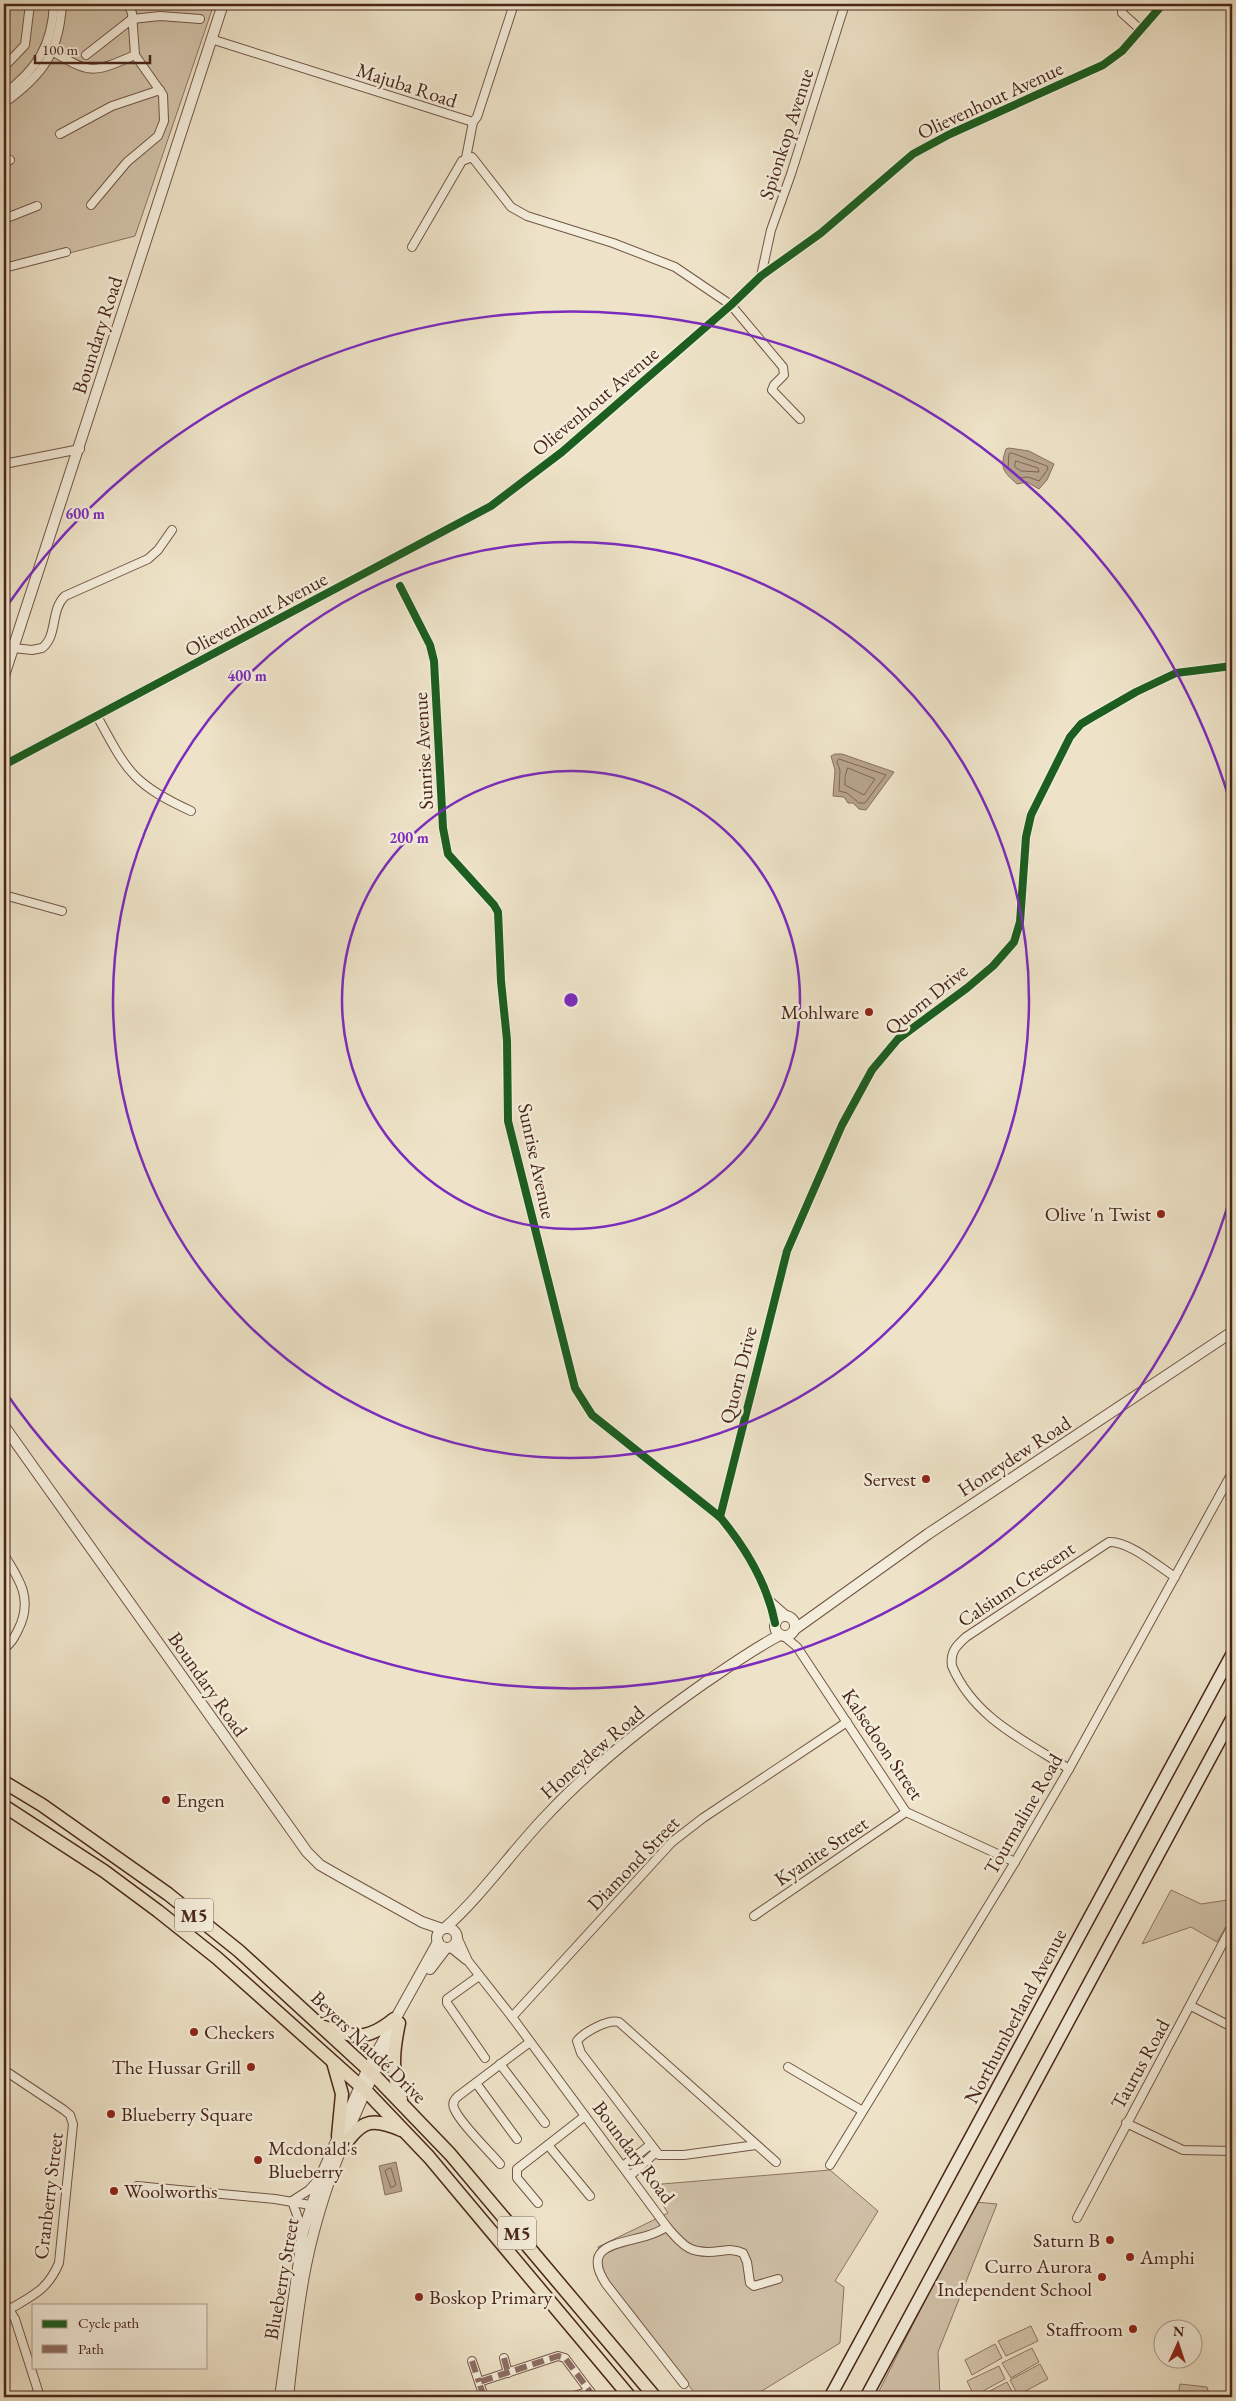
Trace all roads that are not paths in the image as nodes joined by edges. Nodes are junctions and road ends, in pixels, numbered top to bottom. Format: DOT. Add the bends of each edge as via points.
graph roads {
  1 [pos="30,4"];
  2 [pos="54,4"];
  3 [pos="62,4"];
  4 [pos="128,4"];
  5 [pos="222,4"];
  6 [pos="514,4"];
  7 [pos="845,4"];
  8 [pos="1128,4"];
  9 [pos="1163,4"];
  10 [pos="200,19"];
  11 [pos="132,20"];
  12 [pos="1140,30"];
  13 [pos="211,39"];
  14 [pos="49,50"];
  15 [pos="86,55"];
  16 [pos="135,56"];
  17 [pos="4,67"];
  18 [pos="160,90"];
  19 [pos="4,94"];
  20 [pos="4,103"];
  21 [pos="473,122"];
  22 [pos="60,134"];
  23 [pos="466,158"];
  24 [pos="91,205"];
  25 [pos="37,206"];
  26 [pos="4,220"];
  27 [pos="412,247"];
  28 [pos="66,252"];
  29 [pos="4,268"];
  30 [pos="761,276"];
  31 [pos="731,305"];
  32 [pos="800,418"];
  33 [pos="80,449"];
  34 [pos="4,464"];
  35 [pos="172,530"];
  36 [pos="400,586"];
  37 [pos="13,648"];
  38 [pos="1232,666"];
  39 [pos="4,676"];
  40 [pos="97,716"];
  41 [pos="4,765"];
  42 [pos="192,811"];
  43 [pos="4,895"];
  44 [pos="62,911"];
  45 [pos="1232,1332"];
  46 [pos="4,1426"];
  47 [pos="1232,1473"];
  48 [pos="720,1517"];
  49 [pos="4,1555"];
  50 [pos="1175,1577"];
  51 [pos="771,1602"];
  52 [pos="817,1612"];
  53 [pos="788,1617"];
  54 [pos="784,1630"];
  55 [pos="4,1648"];
  56 [pos="1232,1654"];
  57 [pos="1232,1718"];
  58 [pos="847,1722"];
  59 [pos="1070,1769"];
  60 [pos="4,1782"];
  61 [pos="4,1806"];
  62 [pos="906,1812"];
  63 [pos="1015,1862"];
  64 [pos="469,1906"];
  65 [pos="754,1916"];
  66 [pos="422,1922"];
  67 [pos="1232,1926"];
  68 [pos="444,1928"];
  69 [pos="448,1942"];
  70 [pos="479,1976"];
  71 [pos="1191,2006"];
  72 [pos="512,2017"];
  73 [pos="396,2021"];
  74 [pos="319,2025"];
  75 [pos="1232,2027"];
  76 [pos="530,2042"];
  77 [pos="485,2058"];
  78 [pos="332,2060"];
  79 [pos="500,2064"];
  80 [pos="788,2067"];
  81 [pos="4,2070"];
  82 [pos="370,2072"];
  83 [pos="476,2084"];
  84 [pos="363,2089"];
  85 [pos="402,2102"];
  86 [pos="861,2110"];
  87 [pos="585,2116"];
  88 [pos="545,2123"];
  89 [pos="1126,2123"];
  90 [pos="408,2133"];
  91 [pos="338,2136"];
  92 [pos="517,2139"];
  93 [pos="548,2145"];
  94 [pos="650,2145"];
  95 [pos="756,2145"];
  96 [pos="340,2151"];
  97 [pos="1232,2151"];
  98 [pos="656,2152"];
  99 [pos="776,2162"];
  100 [pos="500,2164"];
  101 [pos="830,2165"];
  102 [pos="623,2166"];
  103 [pos="322,2174"];
  104 [pos="630,2176"];
  105 [pos="137,2186"];
  106 [pos="590,2196"];
  107 [pos="292,2201"];
  108 [pos="538,2203"];
  109 [pos="317,2207"];
  110 [pos="1077,2218"];
  111 [pos="667,2226"];
  112 [pos="303,2232"];
  113 [pos="778,2279"];
  114 [pos="4,2301"];
  115 [pos="10,2309"];
  116 [pos="504,2358"];
  117 [pos="472,2362"];
  118 [pos="508,2373"];
  119 [pos="479,2382"];
  120 [pos="684,2384"];
  121 [pos="592,2394"];
  122 [pos="40,2397"];
  123 [pos="280,2397"];
  124 [pos="288,2397"];
  125 [pos="484,2397"];
  126 [pos="571,2397"];
  127 [pos="630,2397"];
  128 [pos="655,2397"];
  129 [pos="830,2397"];
  130 [pos="866,2397"];
  1 -- 17 [label="street" via="25,44"];
  2 -- 14 [label="street"];
  3 -- 14 [label="street" via="60,27"];
  4 -- 11 [label="street"];
  5 -- 13 [label="street, Boundary Road"];
  6 -- 21 [label="street, Majuba Road"];
  7 -- 30 [label="street, Spionkop Avenue" via="771,230"];
  8 -- 12 [label="street" via="1122,13"];
  9 -- 12 [label="street, Olievenhout Avenue"];
  10 -- 11 [label="street" via="160,16"];
  11 -- 15 [label="street"];
  11 -- 16 [label="street"];
  12 -- 30 [label="street, Olievenhout Avenue" via="1122,51 1103,65 924,147 821,233"];
  13 -- 21 [label="street, Majuba Road"];
  13 -- 33 [label="street, Boundary Road"];
  14 -- 16 [label="street" via="76,66 90,70"];
  14 -- 19 [label="street"];
  14 -- 20 [label="street" via="38,75"];
  16 -- 18 [label="street"];
  18 -- 22 [label="street" via="112,106"];
  18 -- 24 [label="street" via="164,115 158,136 127,162"];
  21 -- 23 [label="street"];
  23 -- 27 [label="street"];
  23 -- 31 [label="street" via="474,159 511,207 527,216 664,261"];
  25 -- 26 [label="street"];
  28 -- 29 [label="street"];
  30 -- 31 [label="street, Olievenhout Avenue"];
  31 -- 32 [label="street" via="783,367 784,375 772,390"];
  31 -- 40 [label="street, Olievenhout Avenue" via="562,452 491,506"];
  33 -- 34 [label="street"];
  33 -- 37 [label="street, Boundary Road"];
  35 -- 37 [label="street" via="148,559 65,596 59,603 50,636 42,648"];
  36 -- 48 [label="street, Sunrise Avenue" via="430,645 434,661 443,828 448,854 494,905 499,918 507,1040 508,1121 575,1388 592,1414"];
  37 -- 39 [label="street, Boundary Road"];
  38 -- 48 [label="street, Quorn Drive" via="1176,673 1161,679 1090,718 1070,737 1031,815 1026,837 1020,922 1014,942 967,988 898,1040 872,1070 842,1125 787,1252"];
  40 -- 41 [label="street, Olievenhout Avenue"];
  40 -- 42 [label="street" via="123,764 133,775 161,797"];
  43 -- 44 [label="street"];
  45 -- 52 [label="street, Honeydew Road" via="928,1534"];
  46 -- 66 [label="street, Boundary Road" via="307,1852 334,1873"];
  47 -- 50 [label="street, Tourmaline Road"];
  48 -- 51 [label="street, Sunrise Avenue" via="749,1558"];
  49 -- 55 [label="street" via="17,1576 26,1608 26,1616 17,1633"];
  50 -- 59 [label="street, Tourmaline Road"];
  50 -- 59 [label="street, Calsium Crescent" via="1130,1548 1108,1542 966,1638 954,1650 952,1666 975,1704 1000,1725"];
  51 -- 53 [label="street, Sunrise Avenue"];
  51 -- 54 [label="street, Sunrise Avenue"];
  52 -- 53 [label="street, Honeydew Road"];
  52 -- 54 [label="street, Honeydew Road"];
  53 -- 54 [label="street" via="795,1623"];
  53 -- 54 [label="street, Honeydew Road" via="778,1618"];
  54 -- 58 [label="street, Kalsedoon Street"];
  54 -- 64 [label="street, Honeydew Road" via="672,1706 595,1768 545,1816"];
  56 -- 129 [label="main road, Northumberland Avenue"];
  57 -- 130 [label="main road"];
  58 -- 62 [label="street, Kalsedoon Street"];
  58 -- 72 [label="street, Diamond Street" via="672,1842"];
  59 -- 63 [label="street, Tourmaline Road"];
  60 -- 74 [label="main road, Beyers Naudé Drive / M5" via="168,1894 239,1951"];
  61 -- 78 [label="main road, Beyers Naudé Drive / M5" via="104,1871 158,1911 217,1958"];
  62 -- 63 [label="street, Kalsedoon Street"];
  62 -- 65 [label="street, Kyanite Street"];
  63 -- 86 [label="street, Tourmaline Road"];
  64 -- 68 [label="street, Honeydew Road"];
  64 -- 69 [label="street, Honeydew Road"];
  66 -- 68 [label="street, Boundary Road"];
  66 -- 69 [label="street, Boundary Road"];
  67 -- 71 [label="street, Taurus Road"];
  68 -- 69 [label="street" via="438,1934"];
  68 -- 69 [label="street, Boundary Road" via="452,1929"];
  69 -- 70 [label="street, Boundary Road"];
  69 -- 73 [label="street, Honeydew Road"];
  70 -- 72 [label="street, Boundary Road"];
  70 -- 77 [label="street" via="447,1999 447,2003"];
  71 -- 75 [label="street"];
  71 -- 89 [label="street, Taurus Road"];
  72 -- 76 [label="street, Boundary Road"];
  73 -- 74 [label="main road" via="362,2037"];
  73 -- 82 [label="street, Honeydew Road"];
  73 -- 85 [label="main road" via="393,2070"];
  74 -- 82 [label="main road, Beyers Naudé Drive / M5"];
  76 -- 79 [label="street"];
  76 -- 87 [label="street, Boundary Road"];
  78 -- 84 [label="main road, Beyers Naudé Drive / M5"];
  78 -- 91 [label="main road" via="342,2094"];
  79 -- 83 [label="street"];
  79 -- 88 [label="street"];
  80 -- 86 [label="street"];
  81 -- 115 [label="street, Cranberry Street" via="64,2110 73,2124 59,2263 53,2279 46,2286"];
  82 -- 84 [label="street, Honeydew Road"];
  82 -- 85 [label="main road, Beyers Naudé Drive / M5"];
  83 -- 92 [label="street"];
  83 -- 100 [label="street" via="457,2097 454,2109"];
  84 -- 90 [label="main road, Beyers Naudé Drive / M5"];
  84 -- 91 [label="street, Blueberry Street"];
  84 -- 96 [label="street, Blueberry Street"];
  85 -- 128 [label="main road, Beyers Naudé Drive / M5" via="497,2208"];
  86 -- 101 [label="street, Tourmaline Road"];
  87 -- 93 [label="street"];
  87 -- 102 [label="street, Boundary Road"];
  89 -- 97 [label="street" via="1183,2150"];
  89 -- 110 [label="street, Taurus Road"];
  90 -- 96 [label="main road" via="373,2121 357,2128"];
  90 -- 127 [label="main road, Beyers Naudé Drive / M5"];
  91 -- 103 [label="street, Blueberry Street"];
  93 -- 106 [label="street"];
  93 -- 108 [label="street" via="516,2172 517,2178"];
  94 -- 95 [label="street" via="578,2048 577,2041 583,2035 611,2022 616,2021 623,2026"];
  94 -- 98 [label="street"];
  94 -- 102 [label="street"];
  95 -- 98 [label="street" via="684,2155 664,2156"];
  95 -- 99 [label="street"];
  96 -- 109 [label="street, Blueberry Street"];
  98 -- 104 [label="street"];
  102 -- 104 [label="street, Boundary Road"];
  103 -- 107 [label="street" via="310,2190"];
  103 -- 109 [label="street, Blueberry Street"];
  104 -- 111 [label="street, Boundary Road"];
  105 -- 107 [label="street"];
  107 -- 109 [label="street"];
  107 -- 112 [label="street"];
  109 -- 112 [label="street, Blueberry Street"];
  109 -- 124 [label="street, Blueberry Street"];
  111 -- 113 [label="street" via="681,2244 692,2250 743,2253 750,2283 754,2286"];
  111 -- 120 [label="street, Boundary Road" via="651,2235 605,2247 598,2266 606,2284"];
  112 -- 123 [label="street, Blueberry Street"];
  114 -- 115 [label="street"];
  115 -- 122 [label="street"];
  116 -- 118 [label="street"];
  117 -- 119 [label="street"];
  118 -- 119 [label="street"];
  118 -- 121 [label="street" via="552,2356 562,2356"];
  119 -- 125 [label="street"];
  121 -- 126 [label="street"];
}
